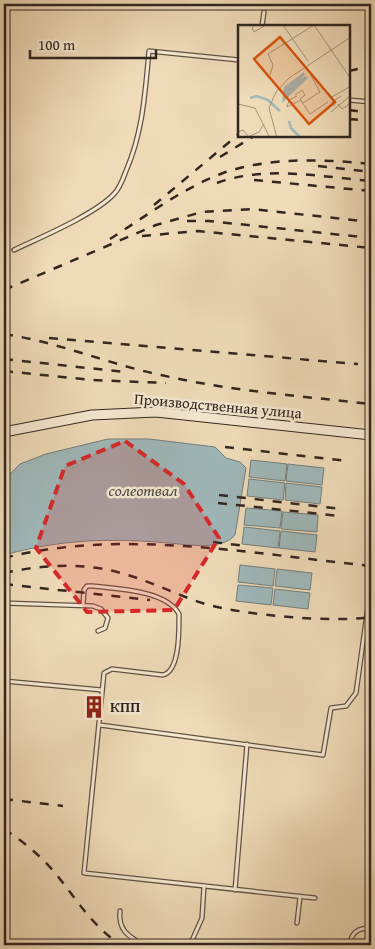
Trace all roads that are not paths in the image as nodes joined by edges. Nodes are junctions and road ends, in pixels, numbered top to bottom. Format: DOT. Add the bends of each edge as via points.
graph roads {
  1 [pos="264,12"];
  2 [pos="262,25"];
  3 [pos="238,60"];
  4 [pos="350,100"];
  5 [pos="371,102"];
  6 [pos="14,250"];
  7 [pos="4,432"];
  8 [pos="371,435"];
  9 [pos="371,584"];
  10 [pos="4,603"];
  11 [pos="83,604"];
  12 [pos="98,631"];
  13 [pos="4,681"];
  14 [pos="102,690"];
  15 [pos="100,725"];
  16 [pos="247,744"];
  17 [pos="204,886"];
  18 [pos="235,890"];
  19 [pos="300,896"];
  20 [pos="315,898"];
  21 [pos="120,911"];
  22 [pos="297,923"];
  23 [pos="371,928"];
  24 [pos="143,945"];
  25 [pos="190,945"];
  26 [pos="350,945"];
  1 -- 2 [label="lane"];
  3 -- 6 [label="lane" via="149,51 142,125 120,187 98,206"];
  4 -- 5 [label="lane"];
  7 -- 8 [label="main road, Производственная улица" via="92,415 156,412"];
  9 -- 16 [label="lane" via="356,693 346,706 331,708 323,755"];
  10 -- 11 [label="lane"];
  11 -- 12 [label="lane" via="98,607 107,615 106,628"];
  11 -- 14 [label="lane" via="84,590 93,586 148,594 172,606 179,614 175,661 170,672 163,676 110,669 104,673"];
  13 -- 14 [label="lane"];
  14 -- 15 [label="lane"];
  15 -- 16 [label="lane"];
  15 -- 17 [label="lane" via="84,873"];
  16 -- 18 [label="lane"];
  17 -- 18 [label="lane"];
  17 -- 25 [label="lane" via="202,918"];
  18 -- 19 [label="lane"];
  19 -- 20 [label="lane"];
  19 -- 22 [label="lane"];
  21 -- 24 [label="lane" via="120,926 124,933"];
  23 -- 26 [label="lane" via="358,929"];
}
